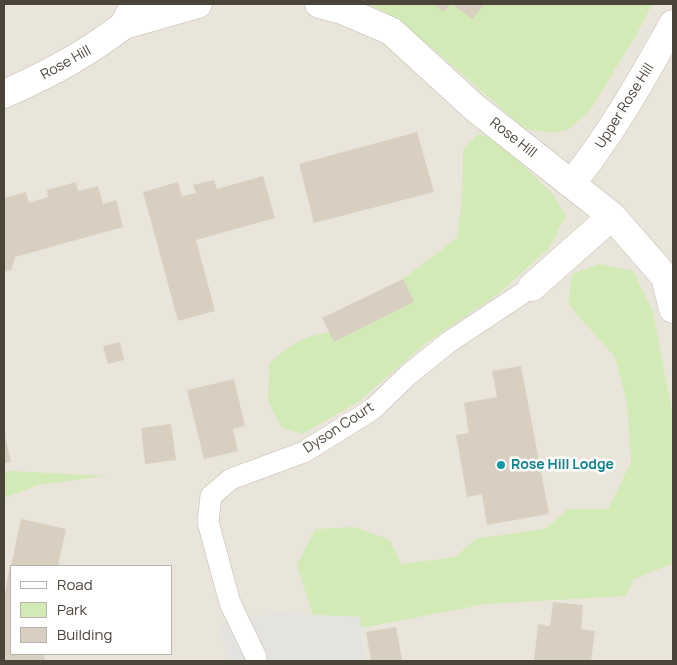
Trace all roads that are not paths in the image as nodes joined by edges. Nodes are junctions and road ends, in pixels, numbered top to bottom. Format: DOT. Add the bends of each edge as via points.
graph roads {
  1 [pos="198,4"];
  2 [pos="320,4"];
  3 [pos="129,14"];
  4 [pos="673,24"];
  5 [pos="4,94"];
  6 [pos="571,184"];
  7 [pos="612,216"];
  8 [pos="669,276"];
  9 [pos="532,287"];
  10 [pos="673,308"];
  11 [pos="256,657"];
  1 -- 3 [label="street, Rose Hill"];
  2 -- 6 [label="street, Rose Hill" via="391,31 475,108"];
  3 -- 5 [label="street, Rose Hill" via="83,54"];
  4 -- 6 [label="street, Upper Rose Hill" via="600,147"];
  6 -- 7 [label="street, Rose Hill"];
  7 -- 8 [label="street, Rose Hill"];
  7 -- 9 [label="street, Dyson Court"];
  8 -- 10 [label="street, Rose Hill"];
  9 -- 11 [label="lane, Dyson Court" via="449,342 373,409 304,452 231,479 211,496 208,522 230,603"];
}
